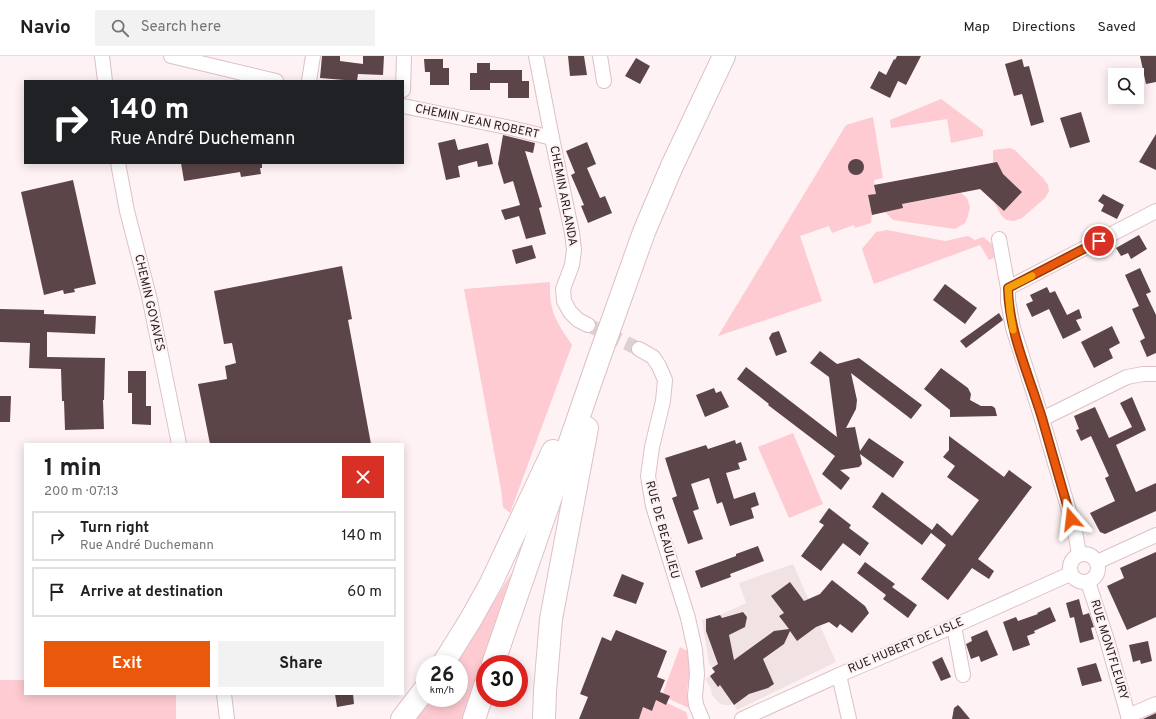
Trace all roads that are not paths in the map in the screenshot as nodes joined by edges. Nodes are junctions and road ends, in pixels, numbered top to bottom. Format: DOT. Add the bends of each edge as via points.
graph roads {
  1 [pos="102,56"];
  2 [pos="171,56"];
  3 [pos="313,56"];
  4 [pos="404,56"];
  5 [pos="536,56"];
  6 [pos="600,56"];
  7 [pos="724,56"];
  8 [pos="105,80"];
  9 [pos="272,80"];
  10 [pos="309,80"];
  11 [pos="403,80"];
  12 [pos="604,81"];
  13 [pos="404,106"];
  14 [pos="552,138"];
  15 [pos="118,164"];
  16 [pos="1156,211"];
  17 [pos="999,239"];
  18 [pos="1008,288"];
  19 [pos="588,325"];
  20 [pos="639,349"];
  21 [pos="598,361"];
  22 [pos="1156,374"];
  23 [pos="1042,419"];
  24 [pos="180,443"];
  25 [pos="1156,535"];
  26 [pos="1079,554"];
  27 [pos="1097,562"];
  28 [pos="1070,574"];
  29 [pos="1088,582"];
  30 [pos="954,626"];
  31 [pos="448,655"];
  32 [pos="496,655"];
  33 [pos="839,675"];
  34 [pos="963,675"];
  35 [pos="224,695"];
  36 [pos="416,701"];
  37 [pos="1156,704"];
  38 [pos="478,707"];
  39 [pos="1129,717"];
  40 [pos="227,719"];
  41 [pos="402,719"];
  42 [pos="474,719"];
  43 [pos="544,719"];
  44 [pos="702,719"];
  45 [pos="742,719"];
  46 [pos="849,719"];
  1 -- 8 [label="street"];
  2 -- 9 [label="street"];
  3 -- 10 [label="street"];
  4 -- 11 [label="street"];
  5 -- 14 [label="street, CHEMIN ARLANDA"];
  6 -- 12 [label="street"];
  7 -- 21 [label="highway" via="661,190"];
  13 -- 14 [label="street, CHEMIN JEAN ROBERT"];
  14 -- 19 [label="street, CHEMIN ARLANDA" via="574,250 572,265 563,289 564,301 578,320"];
  15 -- 24 [label="street, CHEMIN GOYAVES"];
  16 -- 18 [label="street"];
  17 -- 18 [label="street"];
  18 -- 23 [label="street" via="1012,328"];
  20 -- 44 [label="street, RUE DE BEAULIEU" via="653,357 665,380 648,476 653,506 688,618 695,650 696,705"];
  21 -- 31 [label="highway" via="491,583"];
  21 -- 32 [label="highway"];
  21 -- 43 [label="highway" via="551,619"];
  22 -- 23 [label="street" via="1127,377"];
  23 -- 26 [label="street"];
  25 -- 27 [label="street"];
  26 -- 27 [label="street" via="1090,554"];
  26 -- 28 [label="street" via="1070,562"];
  27 -- 29 [label="street" via="1097,574"];
  28 -- 29 [label="street" via="1078,581"];
  28 -- 30 [label="street, RUE HUBERT DE LISLE"];
  29 -- 39 [label="street, RUE MONTFLEURY"];
  30 -- 33 [label="street, RUE HUBERT DE LISLE"];
  30 -- 34 [label="street"];
  33 -- 45 [label="street, RUE HUBERT DE LISLE"];
  33 -- 46 [label="street"];
  35 -- 40 [label="street"];
  36 -- 41 [label="highway"];
  37 -- 39 [label="street"];
  38 -- 42 [label="highway"];
}
